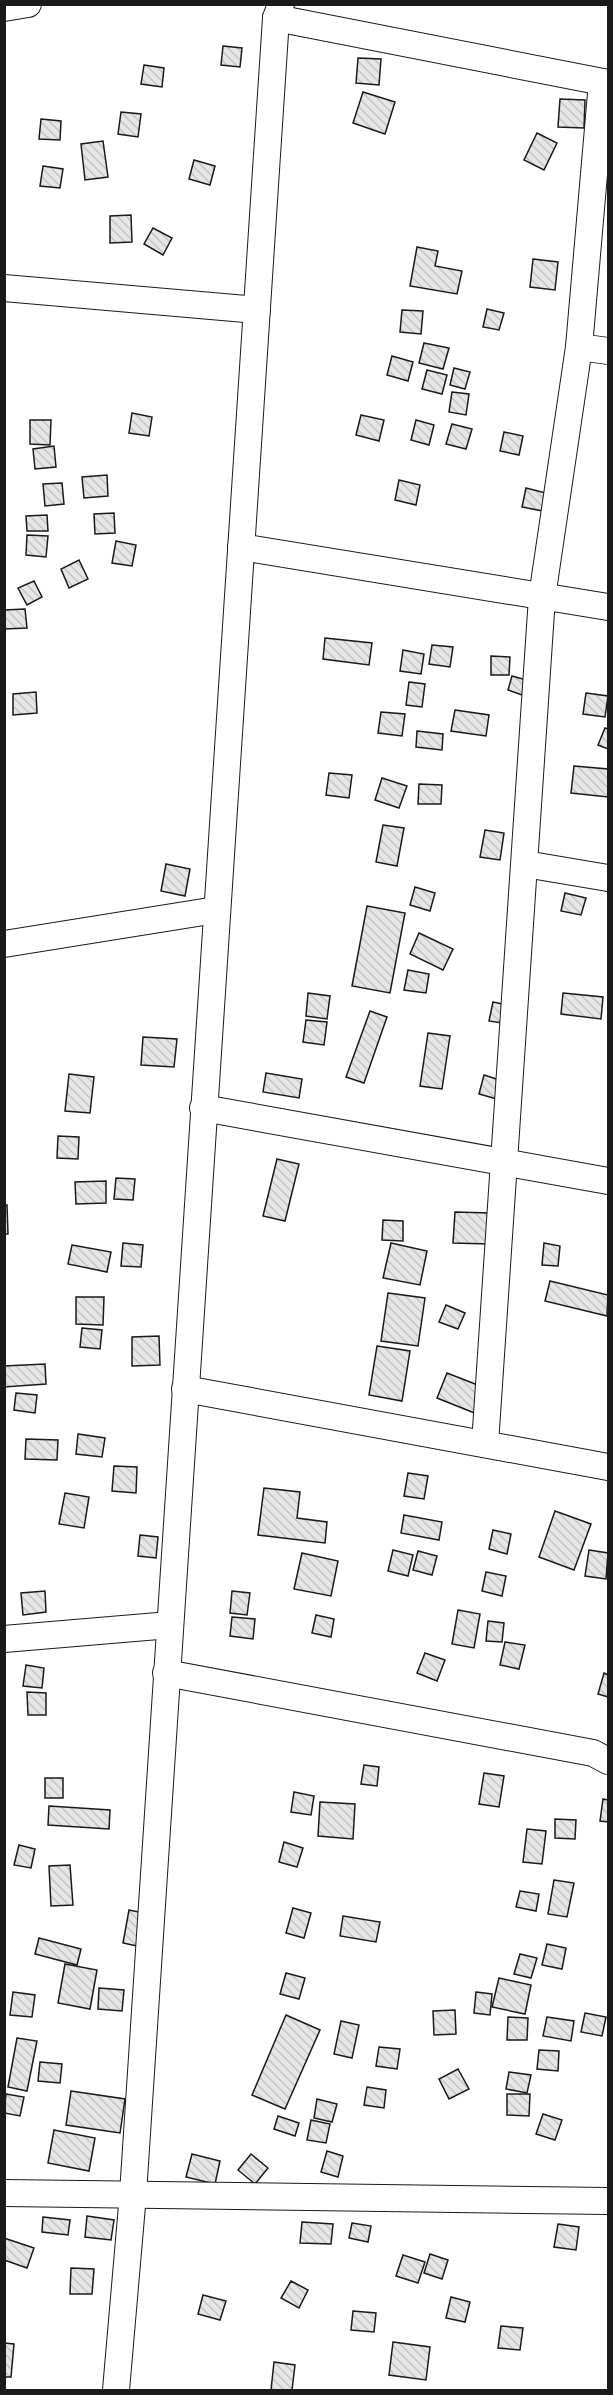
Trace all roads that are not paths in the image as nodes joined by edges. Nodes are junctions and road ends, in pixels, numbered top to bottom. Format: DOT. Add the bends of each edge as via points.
graph roads {
  1 [pos="28,4"];
  2 [pos="4,8"];
  3 [pos="279,11"];
  4 [pos="605,82"];
  5 [pos="4,288"];
  6 [pos="257,310"];
  7 [pos="579,347"];
  8 [pos="609,351"];
  9 [pos="241,547"];
  10 [pos="542,597"];
  11 [pos="609,607"];
  12 [pos="525,864"];
  13 [pos="609,878"];
  14 [pos="216,910"];
  15 [pos="4,944"];
  16 [pos="203,1108"];
  17 [pos="506,1162"];
  18 [pos="609,1180"];
  19 [pos="185,1389"];
  20 [pos="485,1444"];
  21 [pos="609,1467"];
  22 [pos="170,1625"];
  23 [pos="4,1639"];
  24 [pos="166,1673"];
  25 [pos="609,1761"];
  26 [pos="4,2193"];
  27 [pos="132,2194"];
  28 [pos="609,2201"];
  29 [pos="116,2391"];
  1 -- 2 [label="street"];
  3 -- 4 [label="street"];
  3 -- 6 [label="street"];
  4 -- 7 [label="street"];
  5 -- 6 [label="street"];
  6 -- 9 [label="street"];
  7 -- 8 [label="street"];
  7 -- 10 [label="street"];
  9 -- 10 [label="street"];
  9 -- 14 [label="street"];
  10 -- 11 [label="street"];
  10 -- 12 [label="street"];
  12 -- 13 [label="street"];
  12 -- 17 [label="street"];
  14 -- 15 [label="street"];
  14 -- 16 [label="street"];
  16 -- 17 [label="street"];
  16 -- 19 [label="street"];
  17 -- 18 [label="street"];
  17 -- 20 [label="street"];
  19 -- 20 [label="street"];
  19 -- 22 [label="street"];
  20 -- 21 [label="street"];
  22 -- 23 [label="street"];
  22 -- 24 [label="street"];
  24 -- 25 [label="street" via="593,1753"];
  24 -- 27 [label="street"];
  26 -- 27 [label="street"];
  27 -- 28 [label="street"];
  27 -- 29 [label="street"];
}
